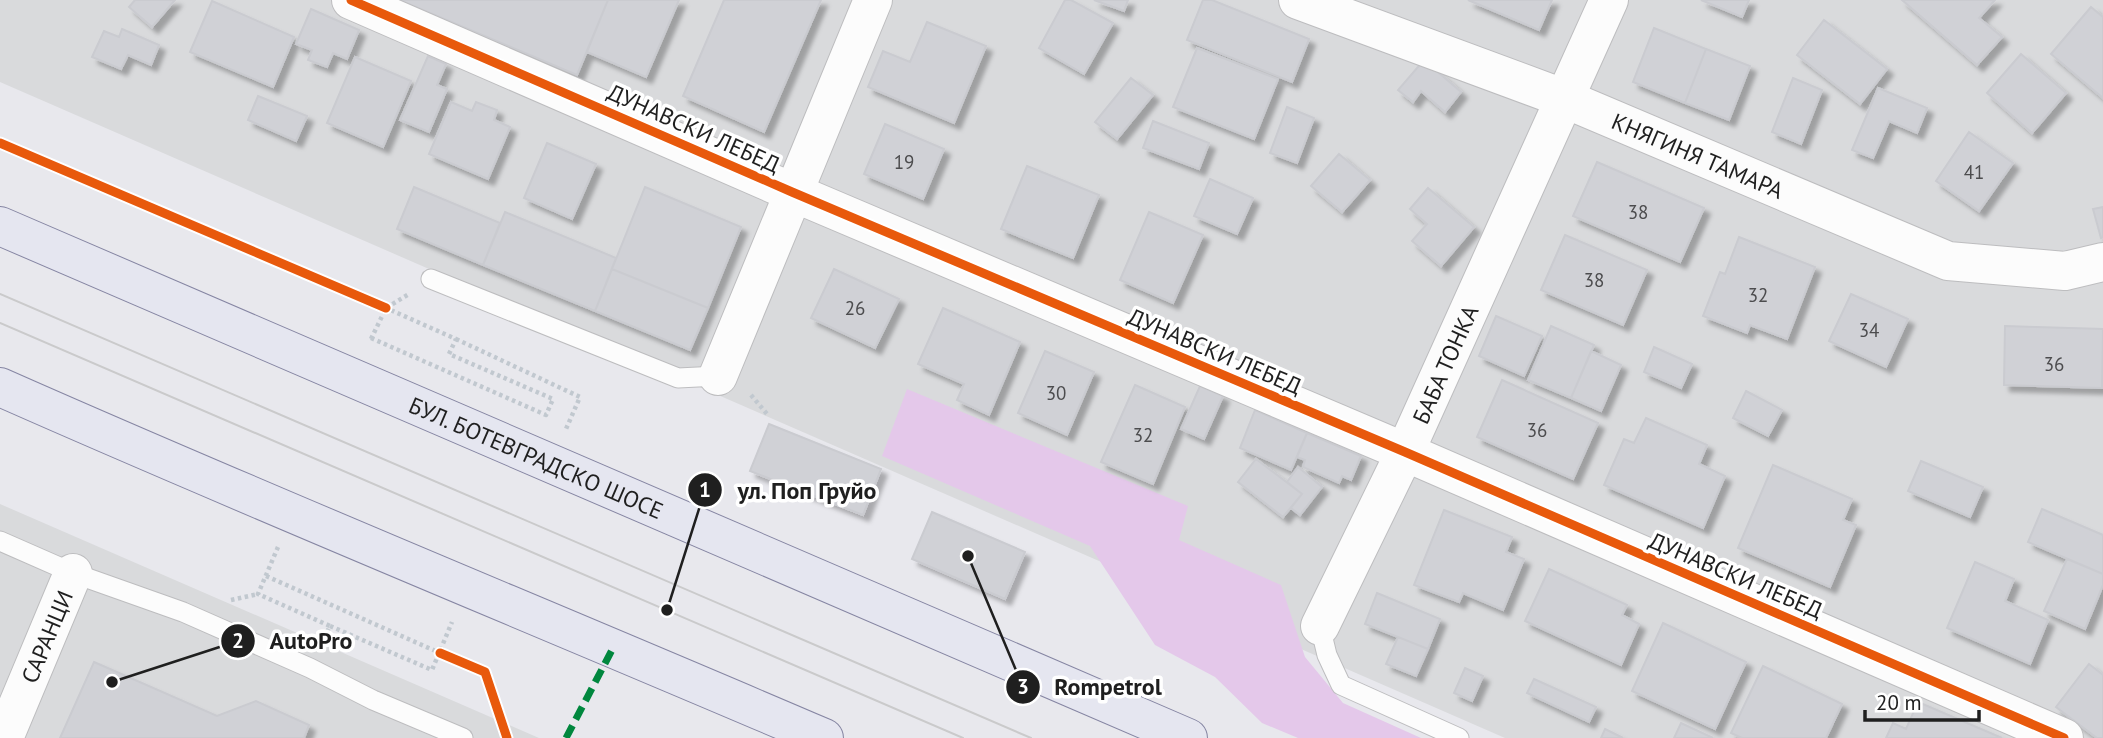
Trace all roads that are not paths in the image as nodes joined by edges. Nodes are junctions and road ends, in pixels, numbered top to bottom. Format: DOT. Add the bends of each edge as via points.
graph roads {
  1 [pos="351,0"];
  2 [pos="873,0"];
  3 [pos="1298,0"];
  4 [pos="1609,0"];
  5 [pos="1563,98"];
  6 [pos="792,192"];
  7 [pos="0,226"];
  8 [pos="2103,262"];
  9 [pos="431,279"];
  10 [pos="718,376"];
  11 [pos="0,387"];
  12 [pos="1405,452"];
  13 [pos="0,541"];
  14 [pos="73,573"];
  15 [pos="1320,626"];
  16 [pos="4,738"];
  17 [pos="463,738"];
  18 [pos="824,738"];
  19 [pos="1188,738"];
  20 [pos="1459,738"];
  21 [pos="2064,738"];
  1 -- 6 [label="street, ДУНАВСКИ ЛЕБЕД"];
  2 -- 6 [label="street"];
  3 -- 5 [label="street, КНЯГИНЯ ТАМАРА"];
  4 -- 5 [label="street, БАБА ТОНКА"];
  5 -- 8 [label="street, КНЯГИНЯ ТАМАРА" via="1948,261 2065,271"];
  5 -- 12 [label="street, БАБА ТОНКА"];
  6 -- 10 [label="street"];
  6 -- 12 [label="street, ДУНАВСКИ ЛЕБЕД"];
  7 -- 19 [label="main road, БУЛ. БОТЕВГРАДСКО ШОСЕ"];
  9 -- 10 [label="lane" via="678,378"];
  11 -- 18 [label="main road"];
  12 -- 15 [label="street, БАБА ТОНКА"];
  12 -- 21 [label="street, ДУНАВСКИ ЛЕБЕД"];
  13 -- 14 [label="lane"];
  14 -- 16 [label="street, САРАНЦИ"];
  14 -- 17 [label="lane" via="183,612"];
  15 -- 20 [label="lane, БАБА ТОНКА" via="1326,655 1341,685"];
}
